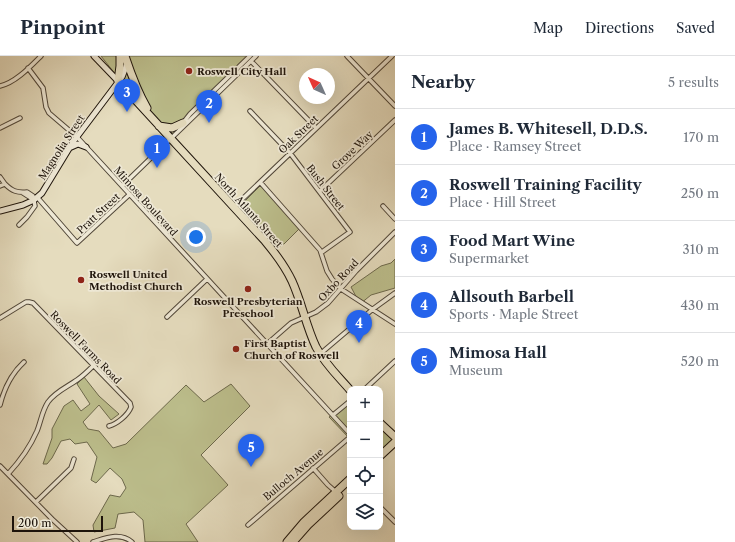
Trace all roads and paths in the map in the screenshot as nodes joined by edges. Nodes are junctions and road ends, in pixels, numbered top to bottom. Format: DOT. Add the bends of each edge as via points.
graph roads {
  1 [pos="41,56"];
  2 [pos="94,56"];
  3 [pos="120,56"];
  4 [pos="125,56"];
  5 [pos="250,56"];
  6 [pos="256,56"];
  7 [pos="347,56"];
  8 [pos="392,56"];
  9 [pos="251,61"];
  10 [pos="127,64"];
  11 [pos="28,68"];
  12 [pos="369,78"];
  13 [pos="118,80"];
  14 [pos="0,86"];
  15 [pos="395,106"];
  16 [pos="250,111"];
  17 [pos="20,118"];
  18 [pos="395,120"];
  19 [pos="183,123"];
  20 [pos="158,125"];
  21 [pos="0,128"];
  22 [pos="316,128"];
  23 [pos="77,136"];
  24 [pos="173,136"];
  25 [pos="86,147"];
  26 [pos="69,149"];
  27 [pos="290,153"];
  28 [pos="0,177"];
  29 [pos="260,182"];
  30 [pos="5,184"];
  31 [pos="0,186"];
  32 [pos="122,186"];
  33 [pos="320,191"];
  34 [pos="130,194"];
  35 [pos="35,198"];
  36 [pos="383,206"];
  37 [pos="234,208"];
  38 [pos="0,211"];
  39 [pos="395,219"];
  40 [pos="19,225"];
  41 [pos="395,232"];
  42 [pos="322,252"];
  43 [pos="207,279"];
  44 [pos="341,289"];
  45 [pos="395,293"];
  46 [pos="373,309"];
  47 [pos="167,317"];
  48 [pos="305,317"];
  49 [pos="0,318"];
  50 [pos="395,324"];
  51 [pos="267,344"];
  52 [pos="320,354"];
  53 [pos="395,361"];
  54 [pos="24,362"];
  55 [pos="93,366"];
  56 [pos="368,386"];
  57 [pos="347,387"];
  58 [pos="347,403"];
  59 [pos="0,406"];
  60 [pos="333,415"];
  61 [pos="109,426"];
  62 [pos="383,426"];
  63 [pos="383,427"];
  64 [pos="347,431"];
  65 [pos="395,437"];
  66 [pos="347,438"];
  67 [pos="395,442"];
  68 [pos="391,446"];
  69 [pos="383,451"];
  70 [pos="74,459"];
  71 [pos="0,466"];
  72 [pos="313,468"];
  73 [pos="8,474"];
  74 [pos="347,482"];
  75 [pos="347,487"];
  76 [pos="336,492"];
  77 [pos="36,502"];
  78 [pos="383,510"];
  79 [pos="395,522"];
  80 [pos="248,525"];
  81 [pos="77,542"];
  82 [pos="93,542"];
  83 [pos="132,542"];
  84 [pos="287,542"];
  85 [pos="294,542"];
  1 -- 11 [label="street"];
  2 -- 13 [label="main road"];
  3 -- 13 [label="highway"];
  4 -- 10 [label="highway"];
  5 -- 19 [label="street"];
  6 -- 9 [label="street"];
  7 -- 12 [label="street"];
  8 -- 12 [label="street, Oak Street"];
  9 -- 22 [label="street"];
  9 -- 24 [label="street"];
  10 -- 13 [label="main road, Magnolia Street"];
  10 -- 20 [label="highway" via="139,95"];
  11 -- 14 [label="street" via="6,85"];
  11 -- 23 [label="street, Mimosa Boulevard" via="43,88 49,113"];
  12 -- 15 [label="street"];
  12 -- 22 [label="street, Oak Street"];
  13 -- 20 [label="highway, North Atlanta Street"];
  13 -- 23 [label="main road, Magnolia Street"];
  16 -- 27 [label="street, Bush Street"];
  17 -- 21 [label="street"];
  18 -- 33 [label="street, Grove Way"];
  19 -- 20 [label="highway" via="172,128"];
  19 -- 24 [label="street"];
  20 -- 24 [label="highway, North Atlanta Street"];
  22 -- 27 [label="street, Oak Street"];
  23 -- 25 [label="street, Mimosa Boulevard"];
  23 -- 26 [label="main road, Magnolia Street"];
  24 -- 32 [label="street"];
  24 -- 37 [label="highway, North Atlanta Street"];
  25 -- 26 [label="main road" via="78,144"];
  25 -- 32 [label="street, Mimosa Boulevard"];
  26 -- 35 [label="main road, Magnolia Street" via="46,187"];
  27 -- 29 [label="street, Oak Street"];
  27 -- 33 [label="street, Bush Street"];
  28 -- 30 [label="street"];
  29 -- 37 [label="street, Oak Street"];
  29 -- 42 [label="street"];
  30 -- 31 [label="street"];
  30 -- 35 [label="street" via="11,190"];
  32 -- 34 [label="street, Mimosa Boulevard"];
  33 -- 42 [label="street, Bush Street" via="350,232"];
  34 -- 35 [label="street, Pratt Street" via="77,243"];
  34 -- 43 [label="street, Mimosa Boulevard"];
  35 -- 38 [label="main road, Magnolia Street" via="23,205"];
  35 -- 40 [label="street" via="35,206 28,218"];
  36 -- 39 [label="street"];
  37 -- 48 [label="highway, North Atlanta Street" via="280,261 292,282"];
  41 -- 44 [label="street, Oxbo Road"];
  42 -- 44 [label="street" via="327,271"];
  43 -- 47 [label="street"];
  43 -- 51 [label="street, Mimosa Boulevard"];
  44 -- 46 [label="street"];
  44 -- 48 [label="street, Oxbo Road" via="322,308"];
  45 -- 46 [label="street"];
  46 -- 50 [label="street"];
  46 -- 52 [label="street"];
  48 -- 51 [label="street, Oxbo Road" via="291,323"];
  48 -- 52 [label="highway, North Atlanta Street"];
  49 -- 55 [label="street, Roswell Farms Road" via="26,302 31,302"];
  51 -- 60 [label="street, Mimosa Boulevard"];
  52 -- 57 [label="highway, North Atlanta Street"];
  53 -- 56 [label="street"];
  54 -- 59 [label="street" via="5,387"];
  55 -- 61 [label="street, Roswell Farms Road" via="130,405 130,411 117,423"];
  55 -- 73 [label="street" via="49,400 30,445"];
  58 -- 60 [label="street"];
  60 -- 64 [label="street, Mimosa Boulevard"];
  62 -- 65 [label="highway"];
  63 -- 68 [label="highway"];
  65 -- 68 [label="highway"];
  66 -- 72 [label="street, Bulloch Avenue"];
  67 -- 69 [label="highway"];
  70 -- 77 [label="street" via="71,468"];
  71 -- 73 [label="street"];
  72 -- 76 [label="street"];
  72 -- 80 [label="street, Bulloch Avenue"];
  73 -- 77 [label="street"];
  74 -- 76 [label="highway"];
  75 -- 85 [label="highway"];
  76 -- 84 [label="highway"];
  77 -- 81 [label="street"];
  78 -- 79 [label="street"];
  82 -- 83 [label="street" via="117,536"];
}
